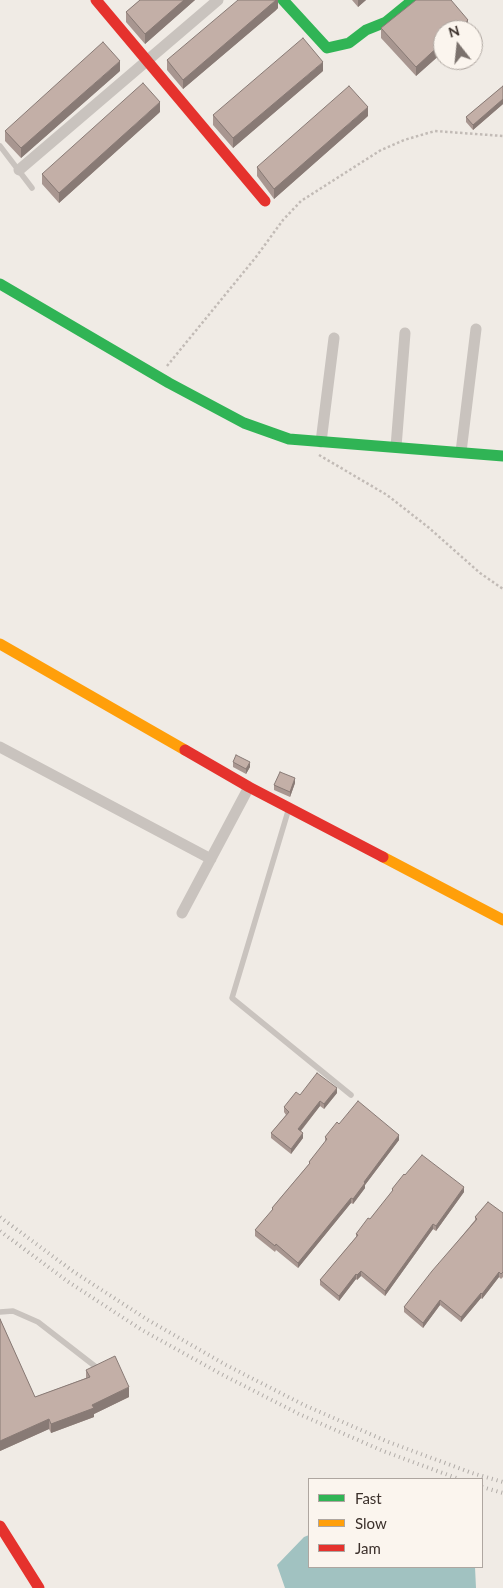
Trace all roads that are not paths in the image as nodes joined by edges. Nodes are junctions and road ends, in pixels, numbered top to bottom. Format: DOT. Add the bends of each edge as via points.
graph roads {
  1 [pos="96,0"];
  2 [pos="218,0"];
  3 [pos="283,0"];
  4 [pos="413,0"];
  5 [pos="147,61"];
  6 [pos="0,146"];
  7 [pos="19,170"];
  8 [pos="32,188"];
  9 [pos="265,201"];
  10 [pos="0,284"];
  11 [pos="476,329"];
  12 [pos="405,333"];
  13 [pos="334,338"];
  14 [pos="321,442"];
  15 [pos="396,447"];
  16 [pos="461,452"];
  17 [pos="503,456"];
  18 [pos="0,644"];
  19 [pos="0,747"];
  20 [pos="249,787"];
  21 [pos="289,808"];
  22 [pos="211,859"];
  23 [pos="182,914"];
  24 [pos="503,920"];
  25 [pos="351,1095"];
  26 [pos="0,1312"];
  27 [pos="96,1367"];
  28 [pos="0,1526"];
  29 [pos="39,1588"];
  1 -- 5 [label="street"];
  2 -- 5 [label="street"];
  3 -- 4 [label="street" via="327,48 349,43 366,30 386,22"];
  5 -- 7 [label="street"];
  5 -- 9 [label="street"];
  6 -- 7 [label="lane"];
  7 -- 8 [label="lane"];
  10 -- 14 [label="street" via="158,377 244,423 289,439"];
  11 -- 16 [label="street"];
  12 -- 15 [label="street"];
  13 -- 14 [label="street"];
  14 -- 15 [label="street"];
  15 -- 16 [label="street"];
  16 -- 17 [label="street"];
  18 -- 20 [label="street"];
  19 -- 22 [label="street"];
  20 -- 21 [label="street"];
  20 -- 22 [label="street"];
  21 -- 24 [label="street"];
  21 -- 25 [label="lane" via="232,998"];
  22 -- 23 [label="street"];
  26 -- 27 [label="lane" via="13,1311 38,1322"];
  28 -- 29 [label="street"];
}
